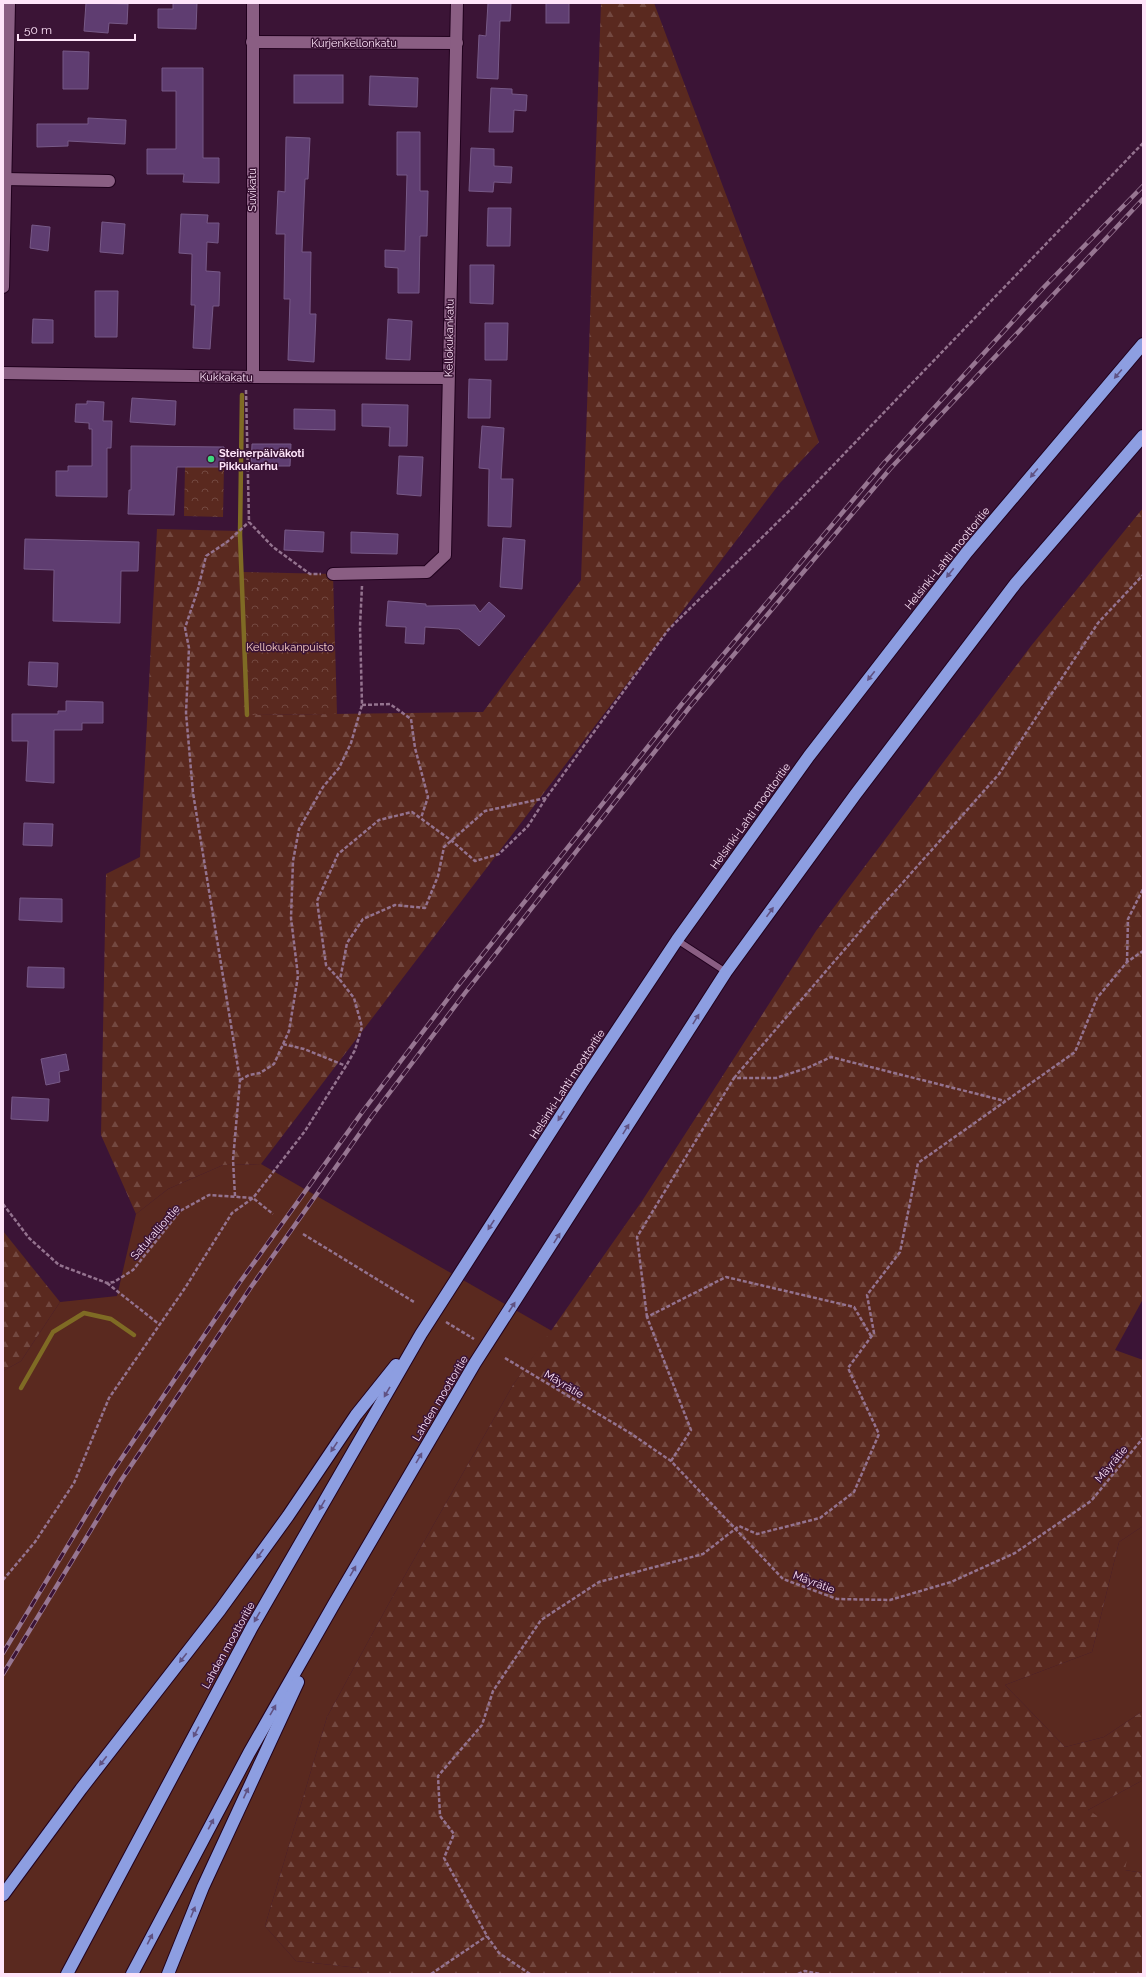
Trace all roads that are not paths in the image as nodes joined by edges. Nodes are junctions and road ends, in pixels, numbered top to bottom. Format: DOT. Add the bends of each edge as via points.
graph roads {
  1 [pos="9,3"];
  2 [pos="252,3"];
  3 [pos="457,3"];
  4 [pos="252,42"];
  5 [pos="456,43"];
  6 [pos="6,179"];
  7 [pos="109,181"];
  8 [pos="3,287"];
  9 [pos="1143,344"];
  10 [pos="3,373"];
  11 [pos="249,377"];
  12 [pos="448,378"];
  13 [pos="1143,436"];
  14 [pos="333,574"];
  15 [pos="677,940"];
  16 [pos="726,972"];
  17 [pos="420,1334"];
  18 [pos="334,1604"];
  19 [pos="3,1894"];
  20 [pos="68,1974"];
  21 [pos="132,1974"];
  22 [pos="168,1974"];
  1 -- 6 [label="street"];
  2 -- 4 [label="street, Suvikatu"];
  3 -- 5 [label="street, Kellokukankatu"];
  4 -- 5 [label="street, Kurjenkellonkatu"];
  4 -- 11 [label="street, Suvikatu"];
  5 -- 12 [label="street, Kellokukankatu"];
  6 -- 7 [label="street"];
  6 -- 8 [label="street"];
  9 -- 15 [label="highway, Helsinki-Lahti moottoritie, one-way" via="967,552 809,756"];
  10 -- 11 [label="street, Kukkakatu"];
  11 -- 12 [label="street, Kukkakatu"];
  12 -- 14 [label="street, Kellokukankatu" via="446,555 427,572"];
  16 -- 13 [label="highway, one-way" via="855,795 1016,583"];
  15 -- 16 [label="lane"];
  15 -- 17 [label="highway, Helsinki-Lahti moottoritie, one-way"];
  18 -- 16 [label="highway, Lahden moottoritie, one-way" via="471,1370"];
  17 -- 19 [label="highway, one-way" via="356,1415 288,1516 220,1610"];
  17 -- 20 [label="highway, Lahden moottoritie, one-way" via="252,1627"];
  21 -- 18 [label="highway, Lahden moottoritie, one-way" via="245,1760"];
  22 -- 18 [label="highway, one-way" via="203,1887"];
}
